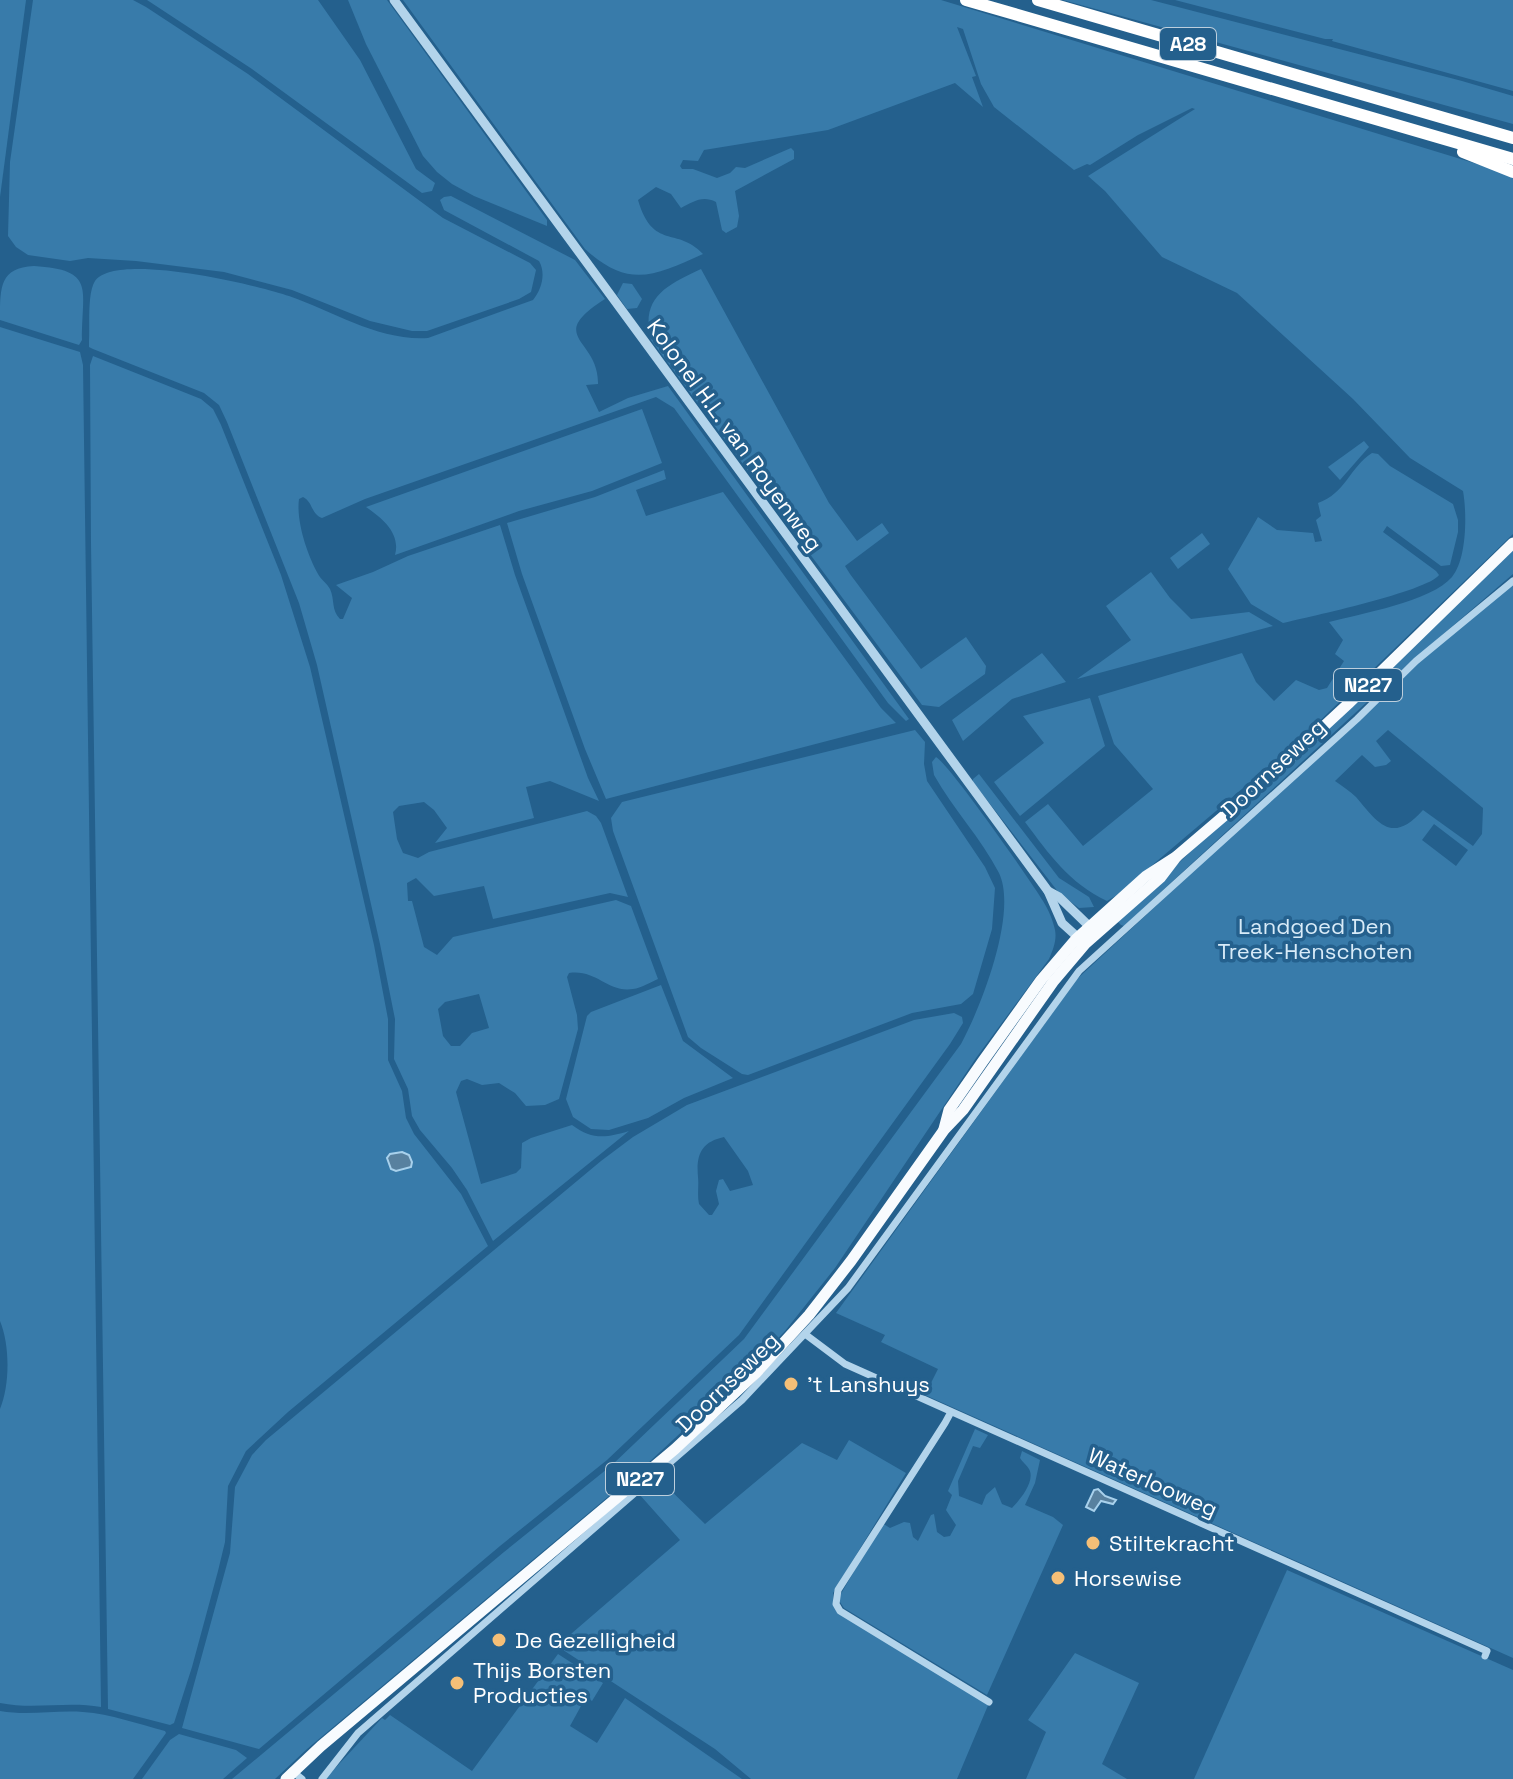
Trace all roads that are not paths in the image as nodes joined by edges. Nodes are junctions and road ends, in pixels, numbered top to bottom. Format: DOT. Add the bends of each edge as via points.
graph roads {
  1 [pos="394,0"];
  2 [pos="966,0"];
  3 [pos="1038,0"];
  4 [pos="1393,125"];
  5 [pos="1513,138"];
  6 [pos="1513,159"];
  7 [pos="1513,172"];
  8 [pos="1513,543"];
  9 [pos="1513,581"];
  10 [pos="1177,856"];
  11 [pos="1048,891"];
  12 [pos="1089,926"];
  13 [pos="1081,941"];
  14 [pos="1096,954"];
  15 [pos="805,1334"];
  16 [pos="951,1412"];
  17 [pos="1485,1656"];
  18 [pos="989,1702"];
  19 [pos="293,1776"];
  20 [pos="322,1779"];
  1 -- 11 [label="street, Kolonel H.L. van Royenweg"];
  2 -- 4 [label="highway, A28"];
  3 -- 5 [label="highway, A28"];
  4 -- 6 [label="highway, A28"];
  4 -- 7 [label="highway, A28"];
  8 -- 10 [label="main road, Doornseweg / N227" via="1313,737"];
  9 -- 14 [label="street, Doornseweg" via="1416,661"];
  10 -- 12 [label="main road, Doornseweg / N227"];
  10 -- 13 [label="main road, Doornseweg / N227" via="1161,877"];
  11 -- 12 [label="street, Kolonel H.L. van Royenweg"];
  11 -- 13 [label="street, Kolonel H.L. van Royenweg" via="1062,923"];
  12 -- 13 [label="main road, Doornseweg / N227"];
  13 -- 14 [label="street"];
  13 -- 19 [label="main road, Doornseweg / N227" via="851,1261 756,1373 675,1449"];
  14 -- 15 [label="street, Doornseweg" via="1061,994 871,1258"];
  15 -- 16 [label="street, Waterlooweg" via="838,1360"];
  15 -- 20 [label="street, Doornseweg" via="742,1400 367,1725"];
  16 -- 17 [label="street, Waterlooweg" via="1487,1651"];
  16 -- 18 [label="street" via="838,1590 836,1604"];
}
